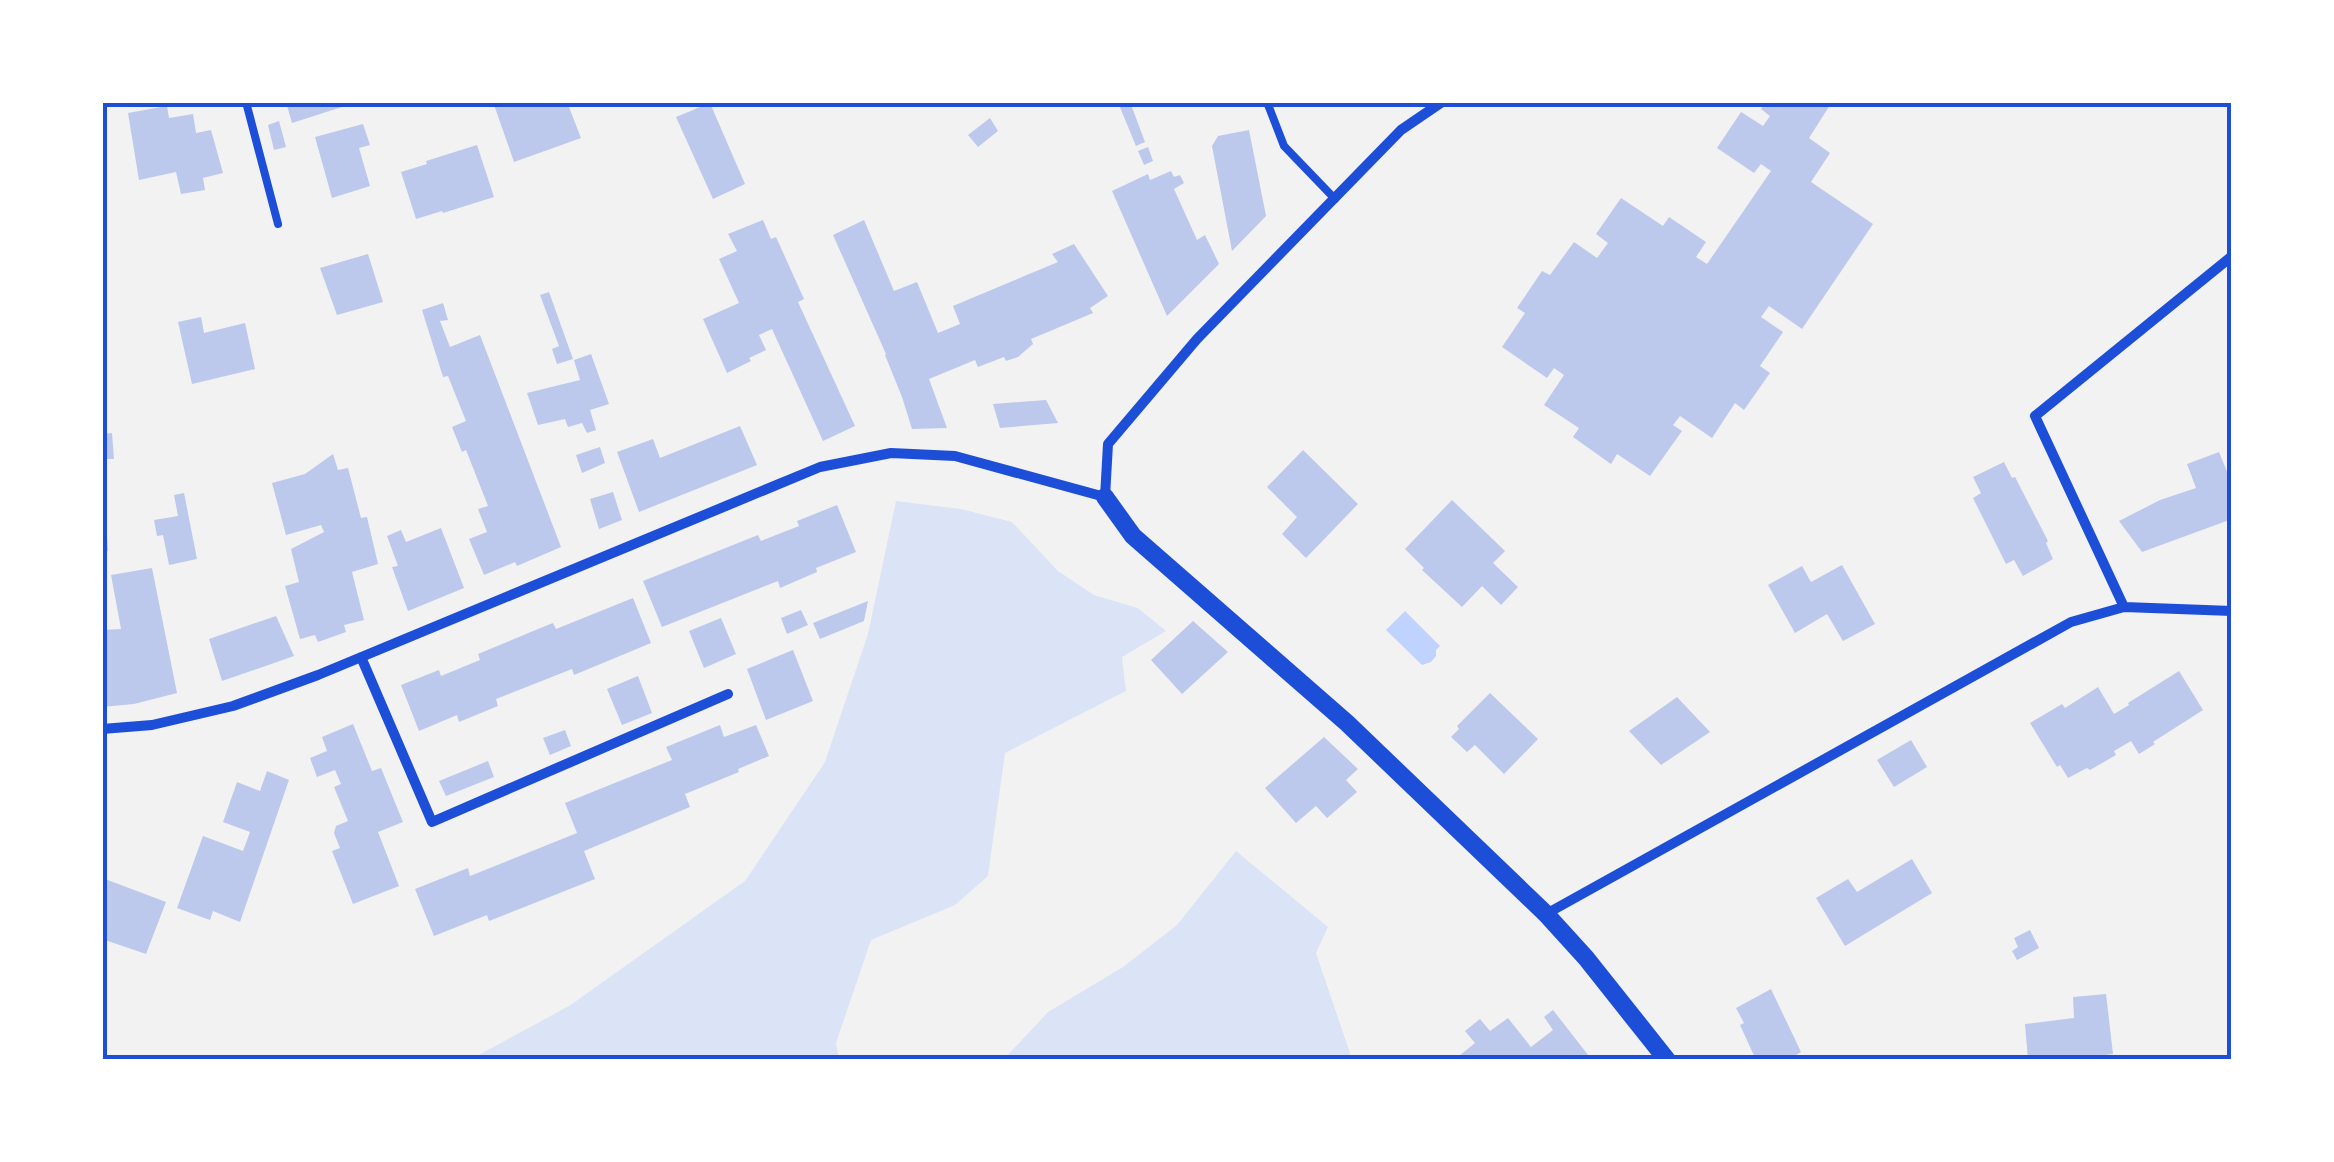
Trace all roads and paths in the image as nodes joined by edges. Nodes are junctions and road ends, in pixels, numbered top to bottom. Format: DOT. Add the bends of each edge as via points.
graph roads {
  1 [pos="246,102"];
  2 [pos="1267,102"];
  3 [pos="1442,102"];
  4 [pos="1336,199"];
  5 [pos="278,224"];
  6 [pos="2232,256"];
  7 [pos="1106,497"];
  8 [pos="2124,607"];
  9 [pos="2232,611"];
  10 [pos="361,657"];
  11 [pos="728,694"];
  12 [pos="102,729"];
  13 [pos="1546,914"];
  14 [pos="1656,1056"];
  1 -- 5 [label="lane"];
  2 -- 4 [label="lane" via="1284,146"];
  3 -- 4 [label="street" via="1401,130"];
  4 -- 7 [label="street" via="1198,338 1108,444"];
  6 -- 8 [label="street" via="2035,416"];
  7 -- 10 [label="street" via="955,456 892,453 820,467"];
  7 -- 13 [label="street" via="1133,536 1347,723"];
  8 -- 9 [label="street"];
  8 -- 13 [label="street" via="2071,622"];
  10 -- 11 [label="street" via="432,822"];
  10 -- 12 [label="street" via="233,706"];
  13 -- 14 [label="street"];
}
